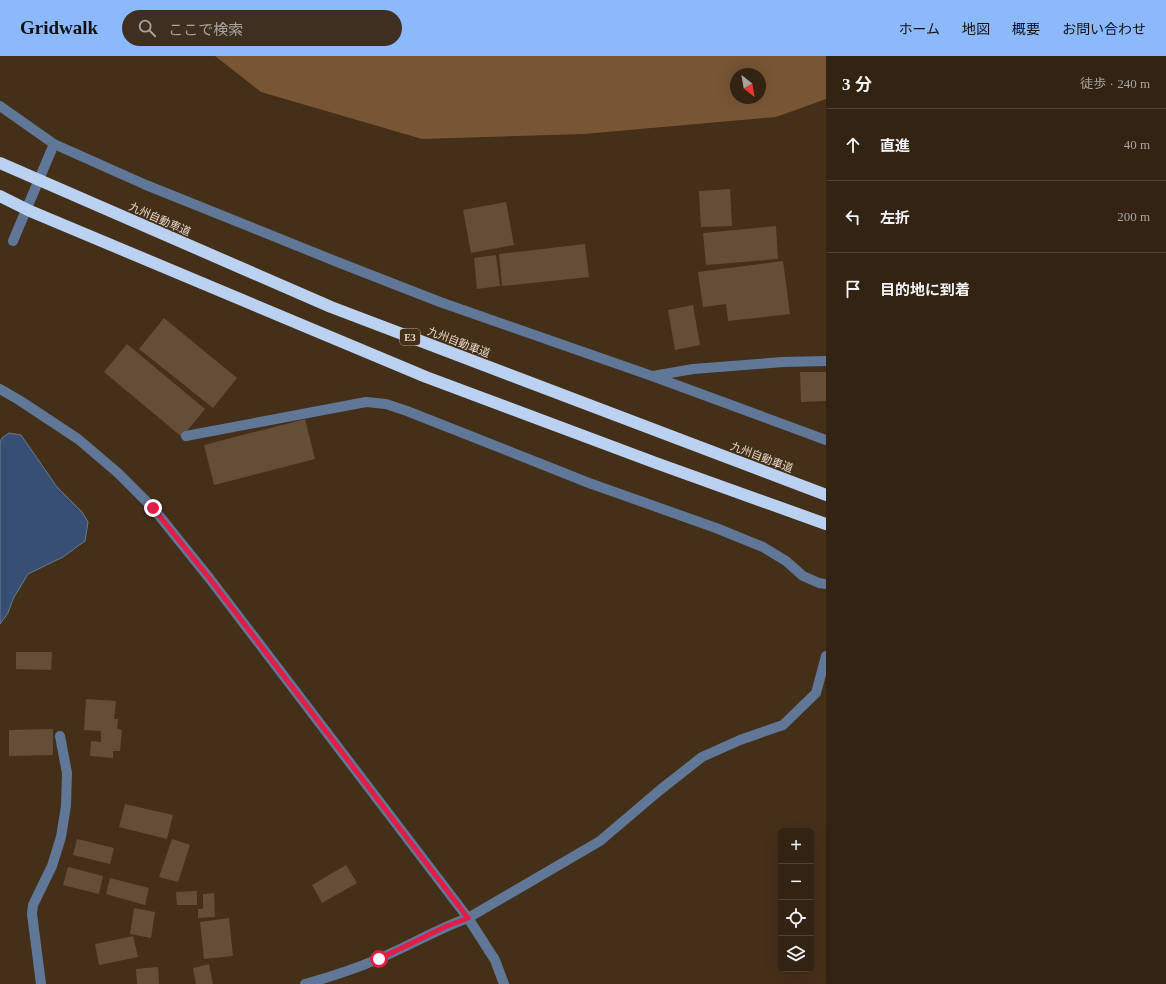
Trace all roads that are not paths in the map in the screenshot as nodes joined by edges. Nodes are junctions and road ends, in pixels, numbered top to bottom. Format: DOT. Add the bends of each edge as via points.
graph roads {
  1 [pos="0,106"];
  2 [pos="54,144"];
  3 [pos="0,163"];
  4 [pos="0,196"];
  5 [pos="13,241"];
  6 [pos="826,361"];
  7 [pos="652,376"];
  8 [pos="0,389"];
  9 [pos="186,436"];
  10 [pos="826,440"];
  11 [pos="826,495"];
  12 [pos="826,524"];
  13 [pos="826,584"];
  14 [pos="826,656"];
  15 [pos="60,736"];
  16 [pos="468,918"];
  17 [pos="41,984"];
  18 [pos="305,984"];
  19 [pos="504,984"];
  1 -- 2 [label="street"];
  2 -- 5 [label="street"];
  2 -- 7 [label="street" via="146,185 440,302"];
  3 -- 11 [label="highway, 九州自動車道 / E3" via="330,307"];
  4 -- 12 [label="highway" via="30,211 426,377"];
  6 -- 7 [label="street" via="693,369"];
  7 -- 10 [label="street"];
  8 -- 16 [label="street" via="78,439 118,473 153,508 220,591"];
  9 -- 13 [label="street" via="366,402 386,404 589,483 716,528 762,547 786,561 803,576"];
  14 -- 16 [label="street" via="816,693 783,725 702,757 600,841"];
  15 -- 17 [label="street" via="67,773 66,806 61,837 52,866 33,905 32,914"];
  16 -- 18 [label="street" via="379,959"];
  16 -- 19 [label="street" via="495,960"];
}
